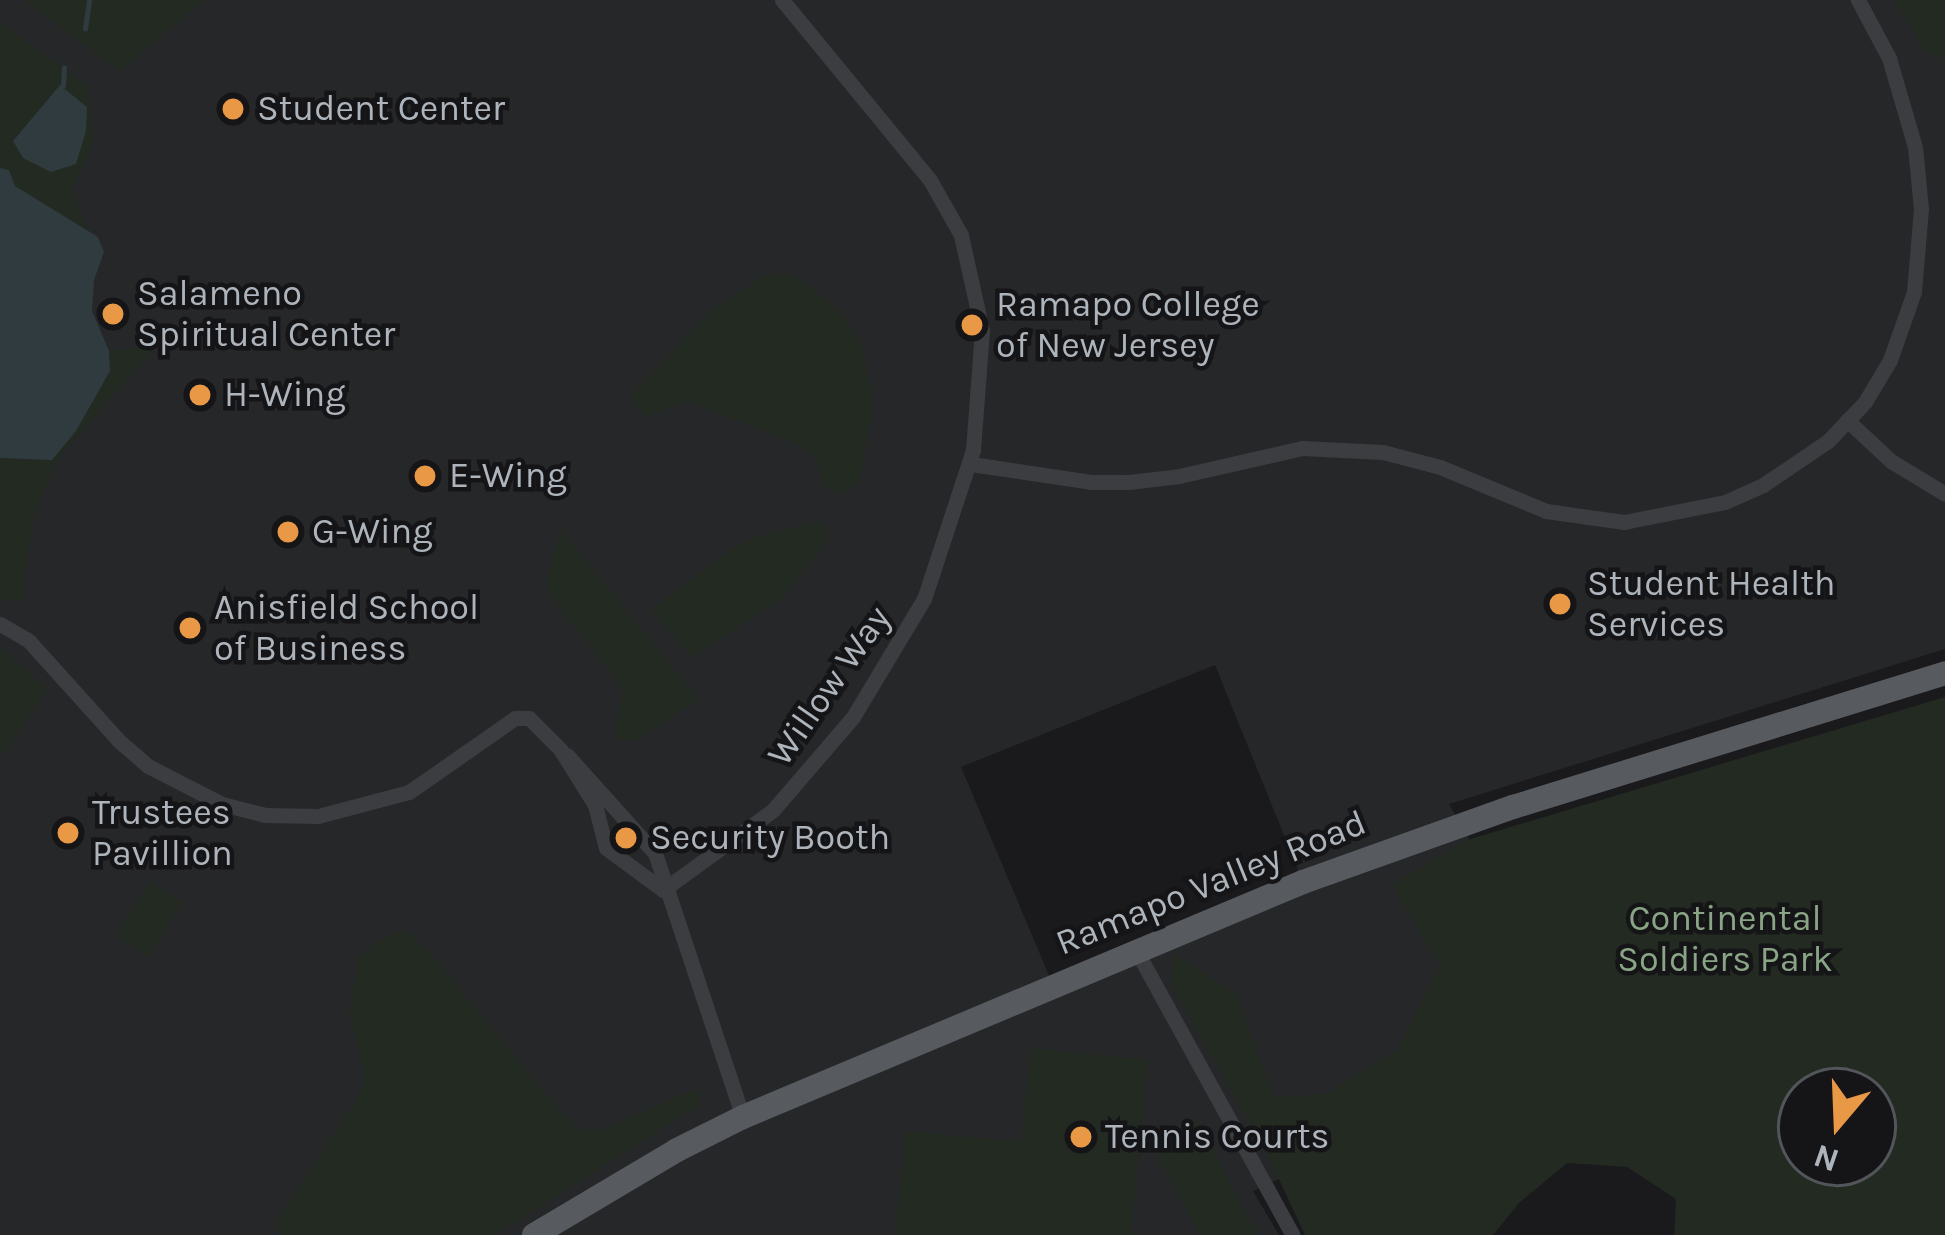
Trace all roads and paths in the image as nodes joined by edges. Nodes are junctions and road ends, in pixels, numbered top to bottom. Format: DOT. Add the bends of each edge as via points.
graph roads {
  1 [pos="782,0"];
  2 [pos="1858,0"];
  3 [pos="1847,420"];
  4 [pos="971,464"];
  5 [pos="1945,494"];
  6 [pos="0,624"];
  7 [pos="1944,672"];
  8 [pos="560,749"];
  9 [pos="663,890"];
  10 [pos="1136,950"];
  11 [pos="743,1118"];
  12 [pos="534,1235"];
  13 [pos="1293,1235"];
  1 -- 4 [label="street, Willow Way" via="930,179 962,235 982,330"];
  2 -- 3 [label="street" via="1906,108 1922,209 1919,261 1899,338 1877,384"];
  3 -- 4 [label="street" via="1763,485 1671,516 1624,522 1579,518 1399,455 1350,449 1302,448 1129,482"];
  3 -- 5 [label="street" via="1891,461"];
  4 -- 9 [label="street, Willow Way" via="924,599 853,717 773,811"];
  6 -- 8 [label="street" via="29,641 148,766 222,804 265,815 341,813 409,792 514,718 539,723"];
  7 -- 10 [label="main road, Ramapo Valley Road" via="1513,807"];
  8 -- 9 [label="street" via="655,853"];
  8 -- 9 [label="street" via="595,805 606,848"];
  9 -- 11 [label="street"];
  10 -- 11 [label="main road, Ramapo Valley Road"];
  10 -- 13 [label="street"];
  11 -- 12 [label="main road, Ramapo Valley Road"];
}
